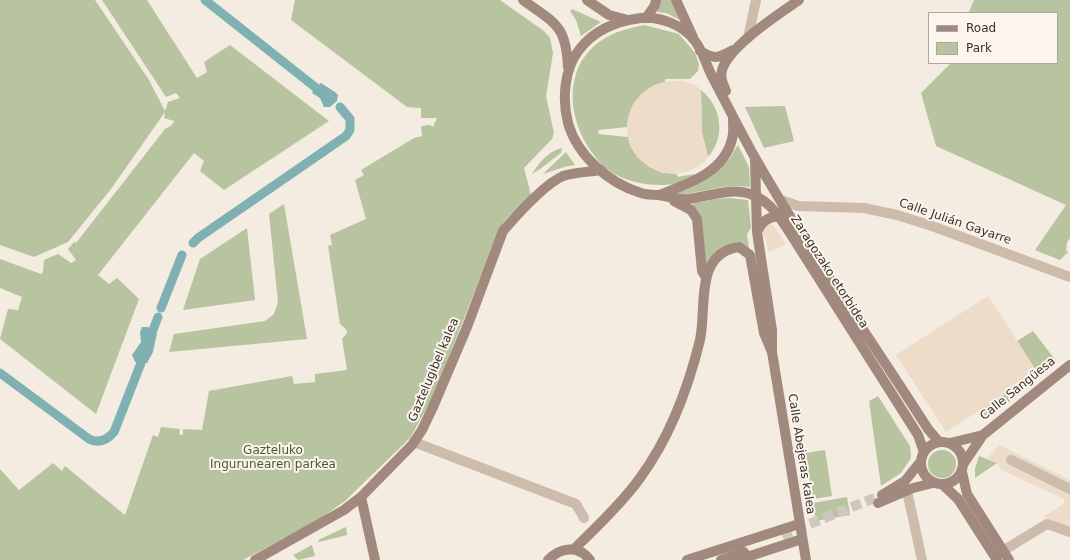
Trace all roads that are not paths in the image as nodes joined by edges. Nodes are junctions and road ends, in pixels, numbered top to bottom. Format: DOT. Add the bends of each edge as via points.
graph roads {
  1 [pos="523,0"];
  2 [pos="587,0"];
  3 [pos="656,0"];
  4 [pos="676,0"];
  5 [pos="756,0"];
  6 [pos="799,0"];
  7 [pos="646,18"];
  8 [pos="628,20"];
  9 [pos="748,38"];
  10 [pos="695,41"];
  11 [pos="740,46"];
  12 [pos="700,51"];
  13 [pos="569,73"];
  14 [pos="727,105"];
  15 [pos="733,117"];
  16 [pos="755,157"];
  17 [pos="601,170"];
  18 [pos="659,196"];
  19 [pos="756,196"];
  20 [pos="781,200"];
  21 [pos="778,216"];
  22 [pos="757,232"];
  23 [pos="705,276"];
  24 [pos="1070,277"];
  25 [pos="772,352"];
  26 [pos="1070,365"];
  27 [pos="983,435"];
  28 [pos="414,442"];
  29 [pos="939,442"];
  30 [pos="950,443"];
  31 [pos="922,456"];
  32 [pos="1011,460"];
  33 [pos="963,467"];
  34 [pos="933,482"];
  35 [pos="943,485"];
  36 [pos="1070,489"];
  37 [pos="907,491"];
  38 [pos="361,497"];
  39 [pos="584,518"];
  40 [pos="799,524"];
  41 [pos="1070,532"];
  42 [pos="802,539"];
  43 [pos="574,549"];
  44 [pos="998,556"];
  45 [pos="255,560"];
  46 [pos="375,560"];
  47 [pos="548,560"];
  48 [pos="590,560"];
  49 [pos="687,560"];
  50 [pos="708,560"];
  51 [pos="721,560"];
  52 [pos="738,560"];
  53 [pos="806,560"];
  54 [pos="922,560"];
  55 [pos="1009,560"];
  1 -- 13 [label="street" via="557,26 564,36"];
  2 -- 8 [label="street" via="609,14"];
  3 -- 7 [label="street"];
  4 -- 10 [label="street"];
  5 -- 9 [label="street"];
  6 -- 9 [label="street" via="763,24"];
  7 -- 8 [label="street"];
  7 -- 10 [label="street" via="664,20 680,28"];
  8 -- 13 [label="street" via="604,28 587,40 574,56"];
  9 -- 11 [label="street"];
  10 -- 12 [label="street, Zaragozako etorbidea"];
  11 -- 12 [label="street" via="720,57 712,58"];
  11 -- 14 [label="street" via="722,69 721,77 730,98"];
  12 -- 14 [label="street, Zaragozako etorbidea"];
  13 -- 17 [label="street" via="565,109 571,132 583,153"];
  14 -- 15 [label="street, Zaragozako etorbidea"];
  15 -- 16 [label="street, Zaragozako etorbidea"];
  15 -- 18 [label="street" via="732,138 719,163 701,178"];
  16 -- 19 [label="street, Calle Abejeras kalea"];
  16 -- 20 [label="street, Zaragozako etorbidea"];
  17 -- 18 [label="street" via="623,186"];
  17 -- 28 [label="street, Gaztelugibel kalea" via="577,173 557,180 503,231 467,327 433,407"];
  18 -- 19 [label="street, Zaragozako etorbidea" via="684,200 737,191"];
  18 -- 23 [label="street" via="680,203 691,210 697,219 702,271"];
  19 -- 21 [label="street, Zaragozako etorbidea" via="767,203"];
  19 -- 22 [label="street, Calle Abejeras kalea"];
  20 -- 24 [label="street, Calle Julián Gayarre" via="798,206 864,208 897,215"];
  20 -- 29 [label="street, Zaragozako etorbidea" via="928,429"];
  21 -- 22 [label="street" via="762,222"];
  21 -- 31 [label="street, Zaragozako etorbidea" via="918,435"];
  22 -- 25 [label="street, Calle Abejeras kalea" via="772,330"];
  23 -- 25 [label="street, Calle Abejeras kalea" via="714,260 733,248 739,247 750,255 764,333"];
  23 -- 43 [label="street" via="700,339 681,404 668,432 640,479"];
  25 -- 40 [label="street, Calle Abejeras kalea"];
  26 -- 27 [label="street, Calle Sangüesa"];
  27 -- 30 [label="street, Calle Sangüesa"];
  27 -- 33 [label="street, Calle Sangüesa"];
  28 -- 38 [label="street, Gaztelugibel kalea"];
  28 -- 39 [label="street" via="576,504"];
  29 -- 30 [label="street"];
  29 -- 31 [label="street" via="930,445"];
  30 -- 33 [label="street" via="960,451"];
  31 -- 34 [label="street" via="925,476"];
  31 -- 37 [label="street" via="905,481 880,499"];
  32 -- 36 [label="street"];
  33 -- 35 [label="street" via="954,481"];
  33 -- 44 [label="street" via="967,494"];
  34 -- 35 [label="street"];
  34 -- 37 [label="street"];
  35 -- 44 [label="street" via="958,500"];
  37 -- 54 [label="street"];
  38 -- 45 [label="street, Gaztelugibel kalea" via="344,510"];
  38 -- 46 [label="street"];
  40 -- 42 [label="street, Calle Abejeras kalea"];
  40 -- 49 [label="street"];
  41 -- 44 [label="street" via="1047,524"];
  42 -- 52 [label="street"];
  42 -- 53 [label="street, Calle Abejeras kalea"];
  43 -- 47 [label="street" via="558,551"];
  43 -- 48 [label="street"];
  44 -- 55 [label="street"];
  50 -- 51 [label="street" via="783,537"];
}
